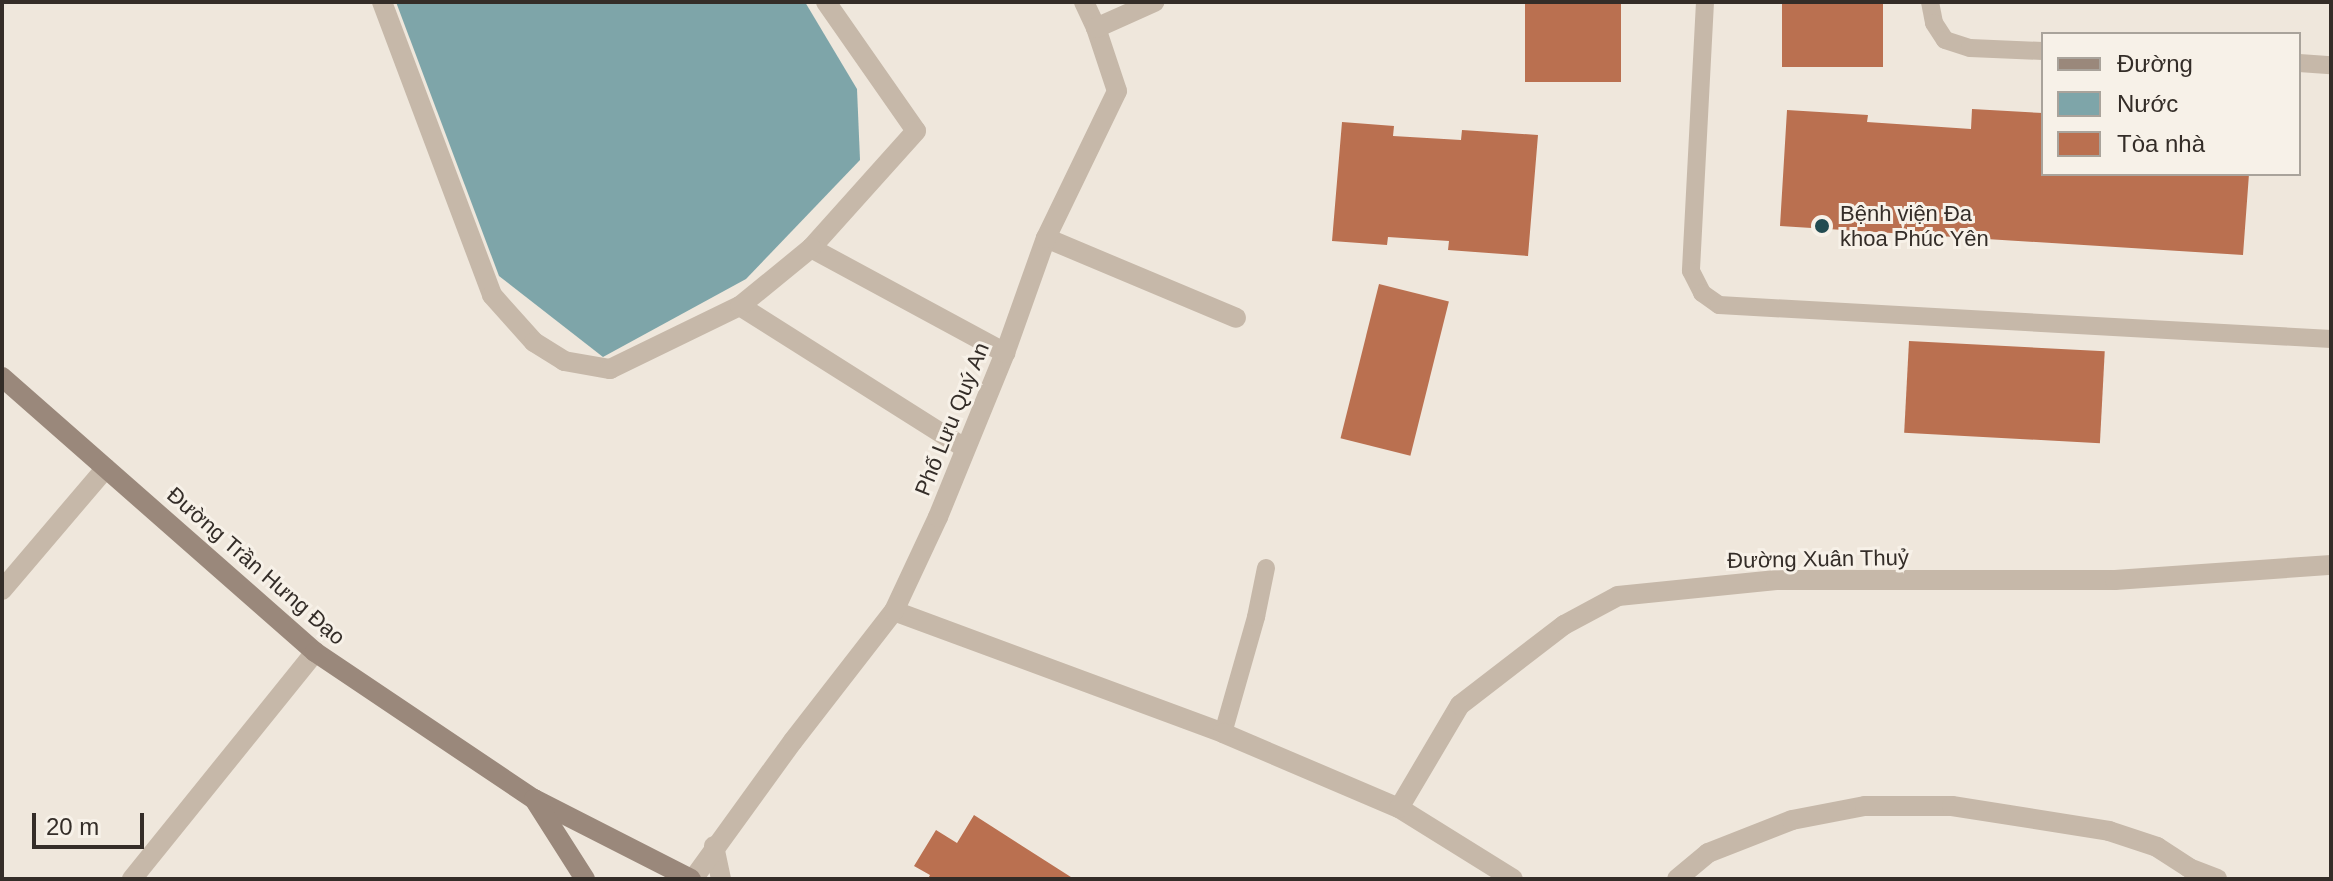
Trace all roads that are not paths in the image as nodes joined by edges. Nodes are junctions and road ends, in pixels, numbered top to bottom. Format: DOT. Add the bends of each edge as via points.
graph roads {
  1 [pos="382,2"];
  2 [pos="826,2"];
  3 [pos="1084,2"];
  4 [pos="1154,2"];
  5 [pos="1705,2"];
  6 [pos="1930,2"];
  7 [pos="1096,28"];
  8 [pos="2041,51"];
  9 [pos="2301,63"];
  10 [pos="2331,65"];
  11 [pos="1046,238"];
  12 [pos="811,248"];
  13 [pos="740,306"];
  14 [pos="1236,318"];
  15 [pos="2331,339"];
  16 [pos="1005,353"];
  17 [pos="2,377"];
  18 [pos="965,448"];
  19 [pos="106,468"];
  20 [pos="2331,565"];
  21 [pos="1266,568"];
  22 [pos="2,590"];
  23 [pos="894,611"];
  24 [pos="315,652"];
  25 [pos="1223,733"];
  26 [pos="534,799"];
  27 [pos="1399,808"];
  28 [pos="714,846"];
  29 [pos="132,879"];
  30 [pos="585,879"];
  31 [pos="692,879"];
  32 [pos="721,879"];
  33 [pos="1513,879"];
  34 [pos="1677,879"];
  35 [pos="2217,879"];
  1 -- 13 [label="street" via="492,295 534,342 564,361 610,369"];
  2 -- 12 [label="street" via="916,131"];
  3 -- 7 [label="street, Phố Lưu Quý An"];
  4 -- 7 [label="street"];
  5 -- 15 [label="lane" via="1691,271 1702,293 1719,305"];
  6 -- 8 [label="lane" via="1945,40 1970,48"];
  7 -- 11 [label="street, Phố Lưu Quý An" via="1117,91"];
  9 -- 10 [label="lane"];
  11 -- 14 [label="street"];
  11 -- 16 [label="street, Phố Lưu Quý An"];
  12 -- 13 [label="street"];
  12 -- 16 [label="street"];
  13 -- 18 [label="street"];
  16 -- 18 [label="street, Phố Lưu Quý An"];
  17 -- 19 [label="street, Đường Trần Hưng Đạo"];
  18 -- 23 [label="street, Phố Lưu Quý An"];
  19 -- 22 [label="street"];
  19 -- 24 [label="street, Đường Trần Hưng Đạo"];
  20 -- 27 [label="street, Đường Xuân Thuỷ" via="2115,580 1776,580 1618,596 1564,625 1460,705"];
  21 -- 25 [label="lane"];
  23 -- 25 [label="street"];
  23 -- 28 [label="street, Phố Lưu Quý An"];
  24 -- 26 [label="street, Đường Trần Hưng Đạo"];
  24 -- 29 [label="street"];
  25 -- 27 [label="street"];
  26 -- 30 [label="street"];
  26 -- 31 [label="street, Đường Trần Hưng Đạo"];
  27 -- 33 [label="street"];
  28 -- 31 [label="street, Phố Lưu Quý An"];
  28 -- 32 [label="street"];
  34 -- 35 [label="street" via="1708,853 1792,820 1865,806 1952,806 2109,831 2157,847"];
}
